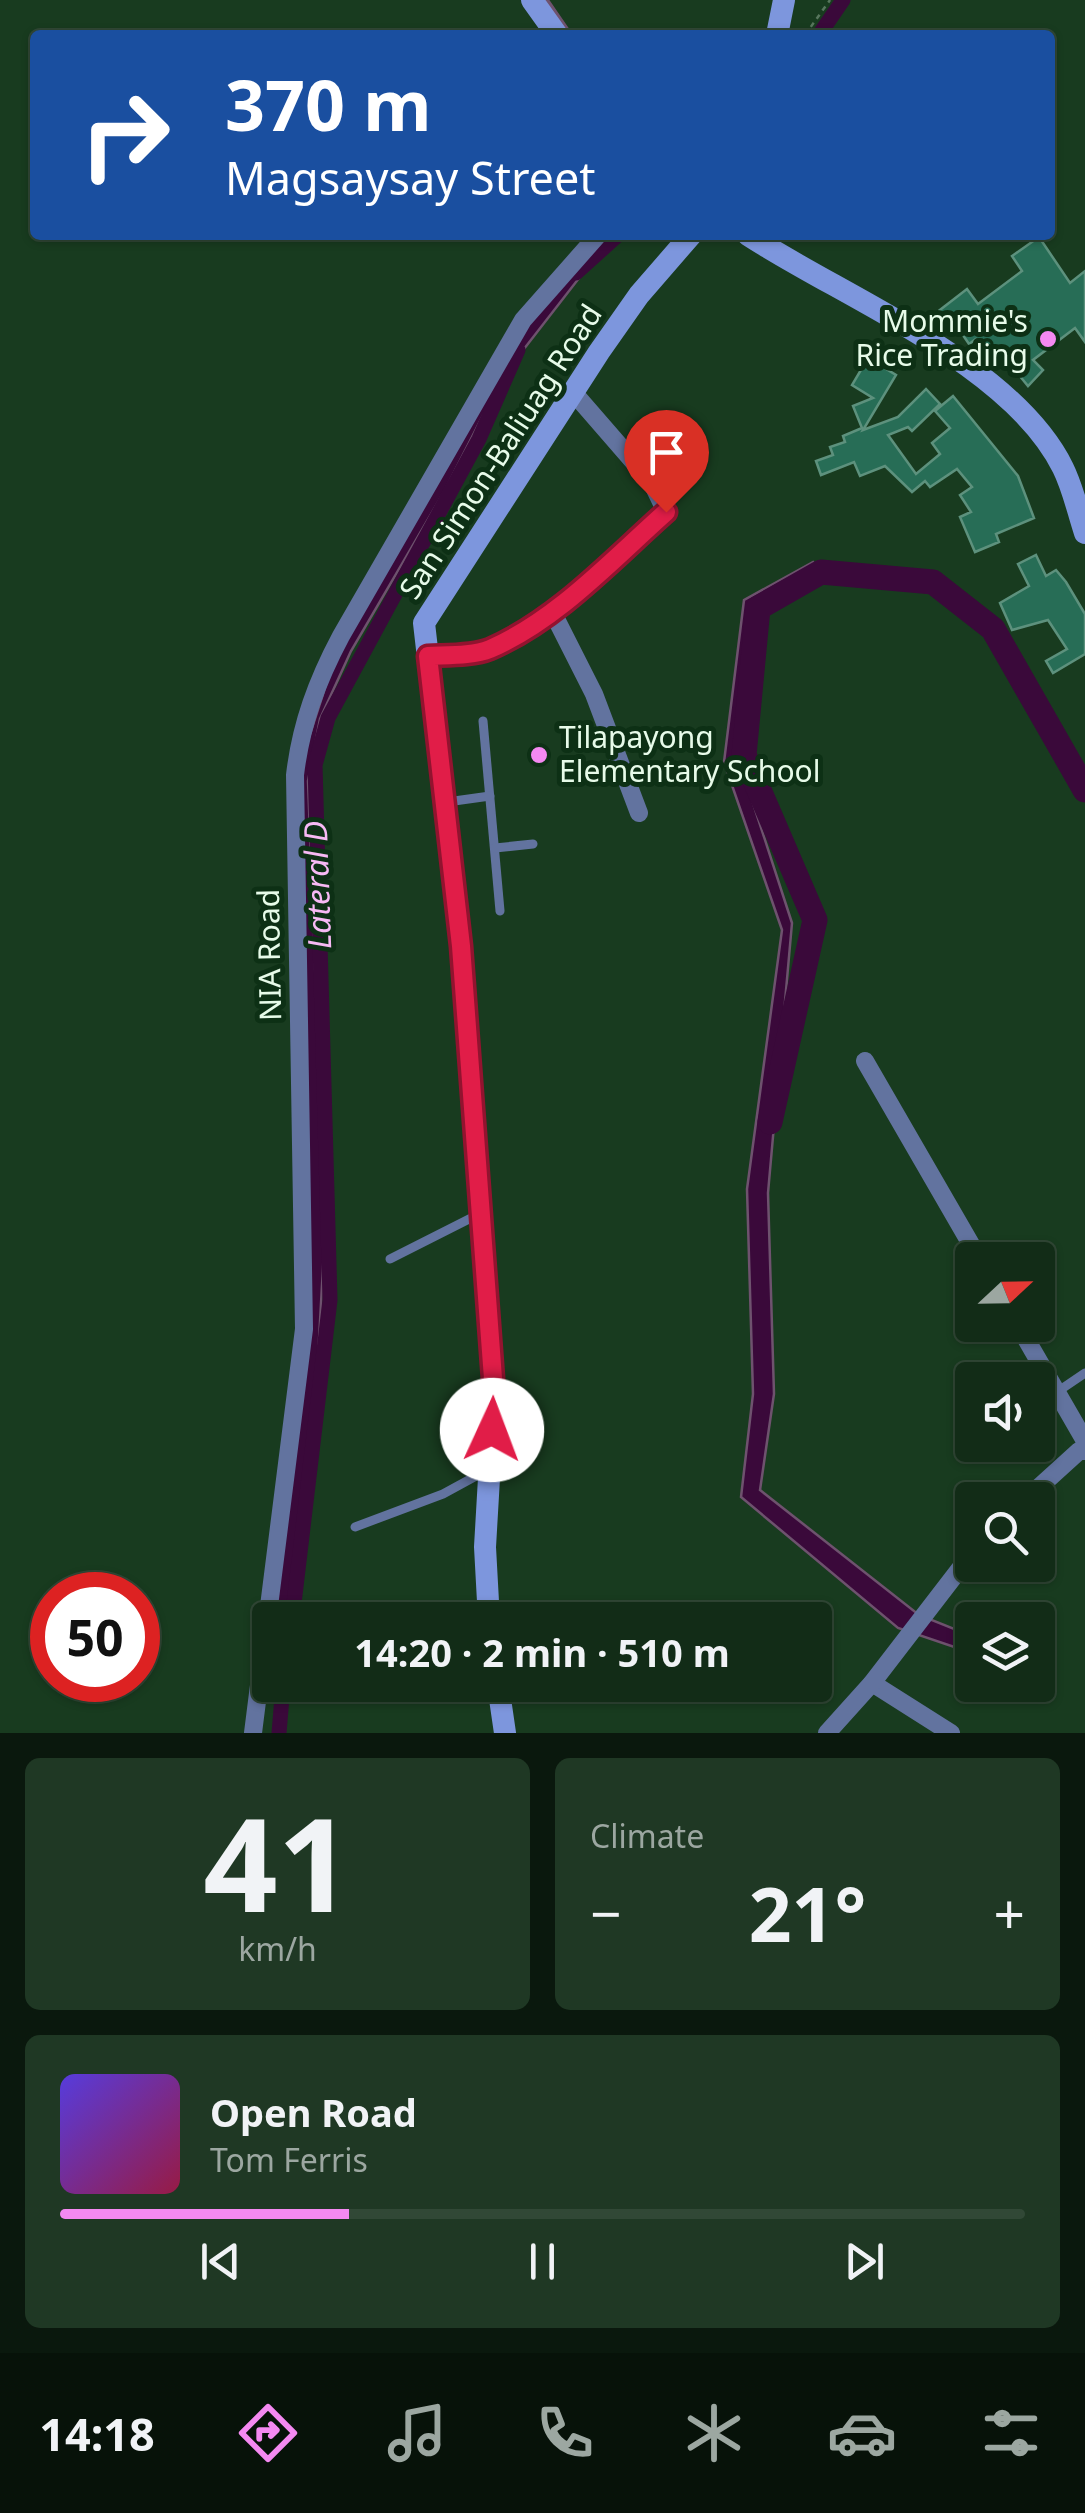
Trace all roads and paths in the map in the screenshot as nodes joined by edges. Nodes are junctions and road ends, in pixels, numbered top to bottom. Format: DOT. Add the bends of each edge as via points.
graph roads {
  1 [pos="532,0"];
  2 [pos="784,0"];
  3 [pos="830,0"];
  4 [pos="553,30"];
  5 [pos="778,30"];
  6 [pos="809,30"];
  7 [pos="593,240"];
  8 [pos="687,240"];
  9 [pos="756,240"];
  10 [pos="573,392"];
  11 [pos="1085,533"];
  12 [pos="552,612"];
  13 [pos="428,656"];
  14 [pos="483,721"];
  15 [pos="490,796"];
  16 [pos="447,802"];
  17 [pos="638,813"];
  18 [pos="533,844"];
  19 [pos="495,848"];
  20 [pos="500,911"];
  21 [pos="865,1061"];
  22 [pos="481,1213"];
  23 [pos="970,1242"];
  24 [pos="390,1259"];
  25 [pos="1028,1342"];
  26 [pos="1085,1373"];
  27 [pos="1057,1392"];
  28 [pos="1085,1440"];
  29 [pos="1085,1450"];
  30 [pos="490,1469"];
  31 [pos="1045,1482"];
  32 [pos="355,1527"];
  33 [pos="955,1576"];
  34 [pos="488,1602"];
  35 [pos="872,1683"];
  36 [pos="500,1702"];
  37 [pos="252,1733"];
  38 [pos="505,1733"];
  39 [pos="827,1733"];
  40 [pos="951,1733"];
  1 -- 4 [label="main road"];
  2 -- 5 [label="main road"];
  3 -- 6 [label="path"];
  7 -- 37 [label="street, NIA Road" via="523,320 331,655 305,718 295,774 304,1329"];
  8 -- 10 [label="main road, San Simon-Baliuag Road" via="639,295"];
  9 -- 11 [label="main road" via="979,372 1062,466"];
  10 -- 12 [label="street" via="652,483 666,512"];
  10 -- 13 [label="main road, San Simon-Baliuag Road" via="424,624"];
  12 -- 13 [label="street" via="487,651"];
  12 -- 17 [label="street" via="594,694"];
  13 -- 16 [label="main road, San Simon-Baliuag Road"];
  14 -- 15 [label="lane"];
  15 -- 16 [label="lane"];
  15 -- 19 [label="lane"];
  16 -- 22 [label="main road, San Simon-Baliuag Road"];
  18 -- 19 [label="lane"];
  19 -- 20 [label="lane"];
  21 -- 23 [label="street"];
  22 -- 24 [label="lane"];
  22 -- 30 [label="main road, San Simon-Baliuag Road" via="494,1392"];
  25 -- 27 [label="street"];
  26 -- 27 [label="lane"];
  27 -- 28 [label="street"];
  29 -- 31 [label="street"];
  30 -- 32 [label="lane"];
  30 -- 34 [label="main road, San Simon-Baliuag Road"];
  33 -- 35 [label="street"];
  35 -- 39 [label="street"];
  35 -- 40 [label="street"];
  36 -- 38 [label="main road"];
}
